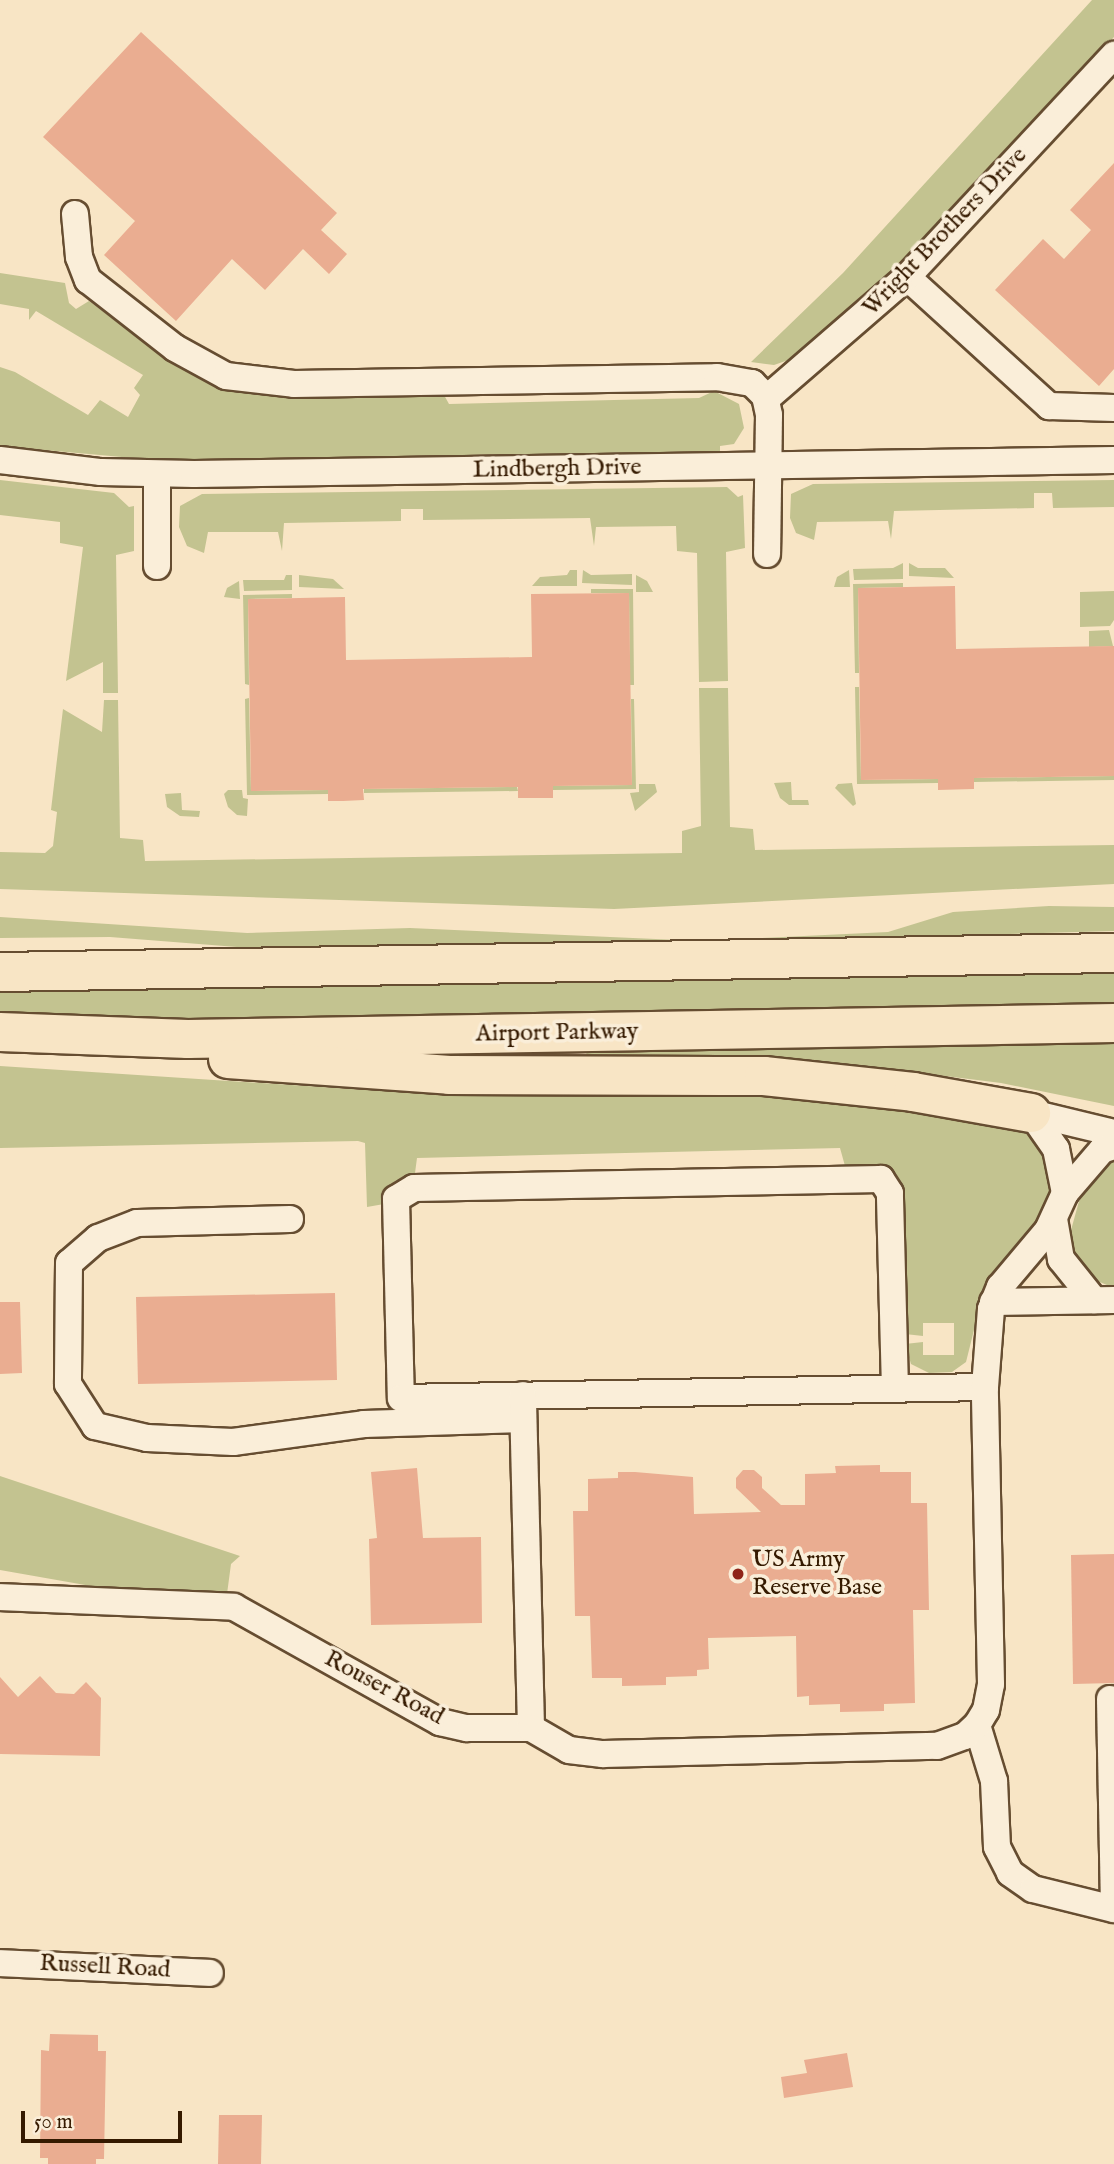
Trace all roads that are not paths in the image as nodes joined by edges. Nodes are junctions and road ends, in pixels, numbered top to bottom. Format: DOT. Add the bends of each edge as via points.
graph roads {
  1 [pos="1114,55"];
  2 [pos="75,214"];
  3 [pos="906,277"];
  4 [pos="766,399"];
  5 [pos="1114,408"];
  6 [pos="0,460"];
  7 [pos="1114,460"];
  8 [pos="768,466"];
  9 [pos="157,474"];
  10 [pos="767,554"];
  11 [pos="158,566"];
  12 [pos="1114,953"];
  13 [pos="0,972"];
  14 [pos="1114,1023"];
  15 [pos="0,1033"];
  16 [pos="1031,1113"];
  17 [pos="1114,1133"];
  18 [pos="1114,1146"];
  19 [pos="1065,1193"];
  20 [pos="290,1219"];
  21 [pos="1054,1219"];
  22 [pos="1104,1300"];
  23 [pos="993,1302"];
  24 [pos="985,1387"];
  25 [pos="895,1389"];
  26 [pos="523,1407"];
  27 [pos="0,1597"];
  28 [pos="1110,1699"];
  29 [pos="978,1725"];
  30 [pos="531,1728"];
  31 [pos="1114,1909"];
  32 [pos="0,1963"];
  33 [pos="210,1973"];
  1 -- 3 [label="street, Wright Brothers Drive"];
  2 -- 4 [label="street" via="79,257 88,280 201,365 249,381 347,384 735,377 752,383"];
  3 -- 4 [label="street, Wright Brothers Drive"];
  3 -- 5 [label="street" via="1049,407"];
  4 -- 8 [label="street"];
  6 -- 9 [label="street, Lindbergh Drive"];
  7 -- 8 [label="street, Lindbergh Drive"];
  8 -- 9 [label="street, Lindbergh Drive"];
  8 -- 10 [label="street"];
  9 -- 11 [label="street"];
  12 -- 13 [label="highway"];
  14 -- 15 [label="highway, Airport Parkway" via="214,1038"];
  15 -- 16 [label="highway" via="280,1064 449,1075 764,1076 913,1092"];
  16 -- 17 [label="street"];
  16 -- 19 [label="street" via="1056,1149"];
  18 -- 19 [label="street" via="1086,1164"];
  19 -- 21 [label="street"];
  20 -- 26 [label="street" via="137,1223 98,1238 69,1263 68,1384 96,1426 147,1438 233,1442"];
  21 -- 22 [label="street" via="1062,1259"];
  21 -- 23 [label="street"];
  22 -- 23 [label="street"];
  23 -- 24 [label="street"];
  24 -- 25 [label="street"];
  24 -- 29 [label="street" via="991,1684"];
  25 -- 26 [label="street"];
  25 -- 26 [label="street" via="890,1193 881,1179 403,1191 396,1203 401,1398"];
  26 -- 30 [label="street"];
  27 -- 30 [label="street, Rouser Road" via="234,1607 440,1722 467,1728"];
  28 -- 31 [label="street"];
  29 -- 30 [label="street" via="965,1736 937,1746 603,1754 569,1750"];
  29 -- 31 [label="street" via="994,1781 996,1847 1010,1873 1033,1889"];
  32 -- 33 [label="street, Russell Road"];
}
